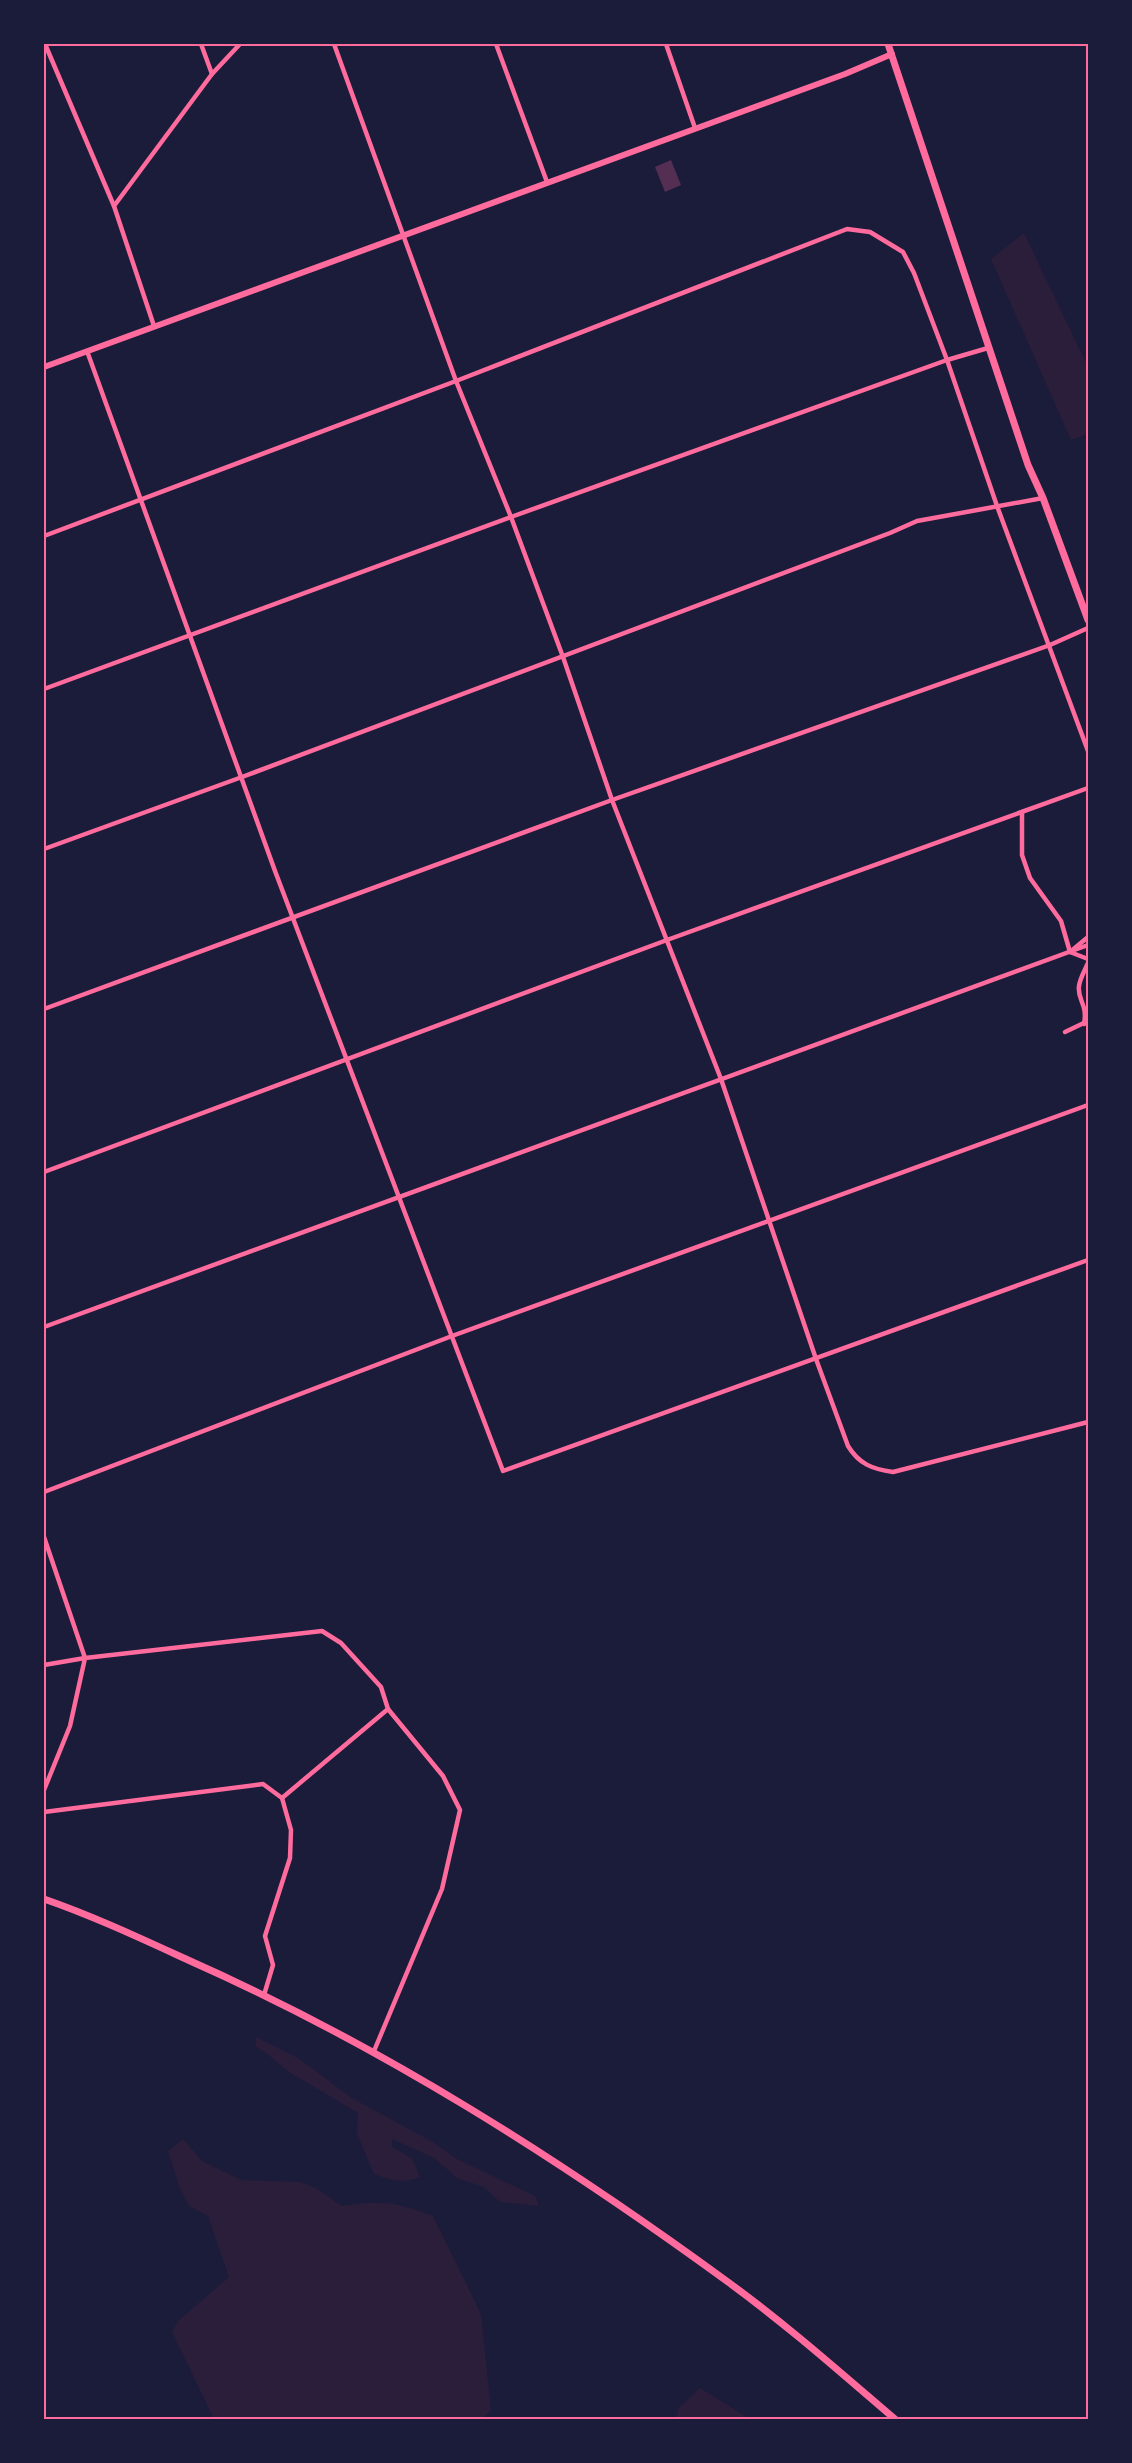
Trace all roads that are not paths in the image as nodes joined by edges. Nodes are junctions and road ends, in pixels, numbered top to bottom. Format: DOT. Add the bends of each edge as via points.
graph roads {
  1 [pos="45,44"];
  2 [pos="201,44"];
  3 [pos="240,44"];
  4 [pos="334,44"];
  5 [pos="496,44"];
  6 [pos="666,44"];
  7 [pos="888,44"];
  8 [pos="892,54"];
  9 [pos="46,55"];
  10 [pos="212,74"];
  11 [pos="695,128"];
  12 [pos="547,182"];
  13 [pos="114,206"];
  14 [pos="404,235"];
  15 [pos="154,326"];
  16 [pos="988,348"];
  17 [pos="87,351"];
  18 [pos="947,360"];
  19 [pos="44,367"];
  20 [pos="456,381"];
  21 [pos="1043,498"];
  22 [pos="141,500"];
  23 [pos="997,506"];
  24 [pos="511,517"];
  25 [pos="44,536"];
  26 [pos="1089,620"];
  27 [pos="1089,628"];
  28 [pos="191,636"];
  29 [pos="1050,645"];
  30 [pos="563,657"];
  31 [pos="44,689"];
  32 [pos="1089,751"];
  33 [pos="242,777"];
  34 [pos="1089,788"];
  35 [pos="612,800"];
  36 [pos="1022,812"];
  37 [pos="44,849"];
  38 [pos="293,918"];
  39 [pos="1089,937"];
  40 [pos="667,940"];
  41 [pos="1089,945"];
  42 [pos="1070,952"];
  43 [pos="1089,961"];
  44 [pos="44,1009"];
  45 [pos="1086,1022"];
  46 [pos="1065,1032"];
  47 [pos="346,1058"];
  48 [pos="721,1079"];
  49 [pos="1089,1105"];
  50 [pos="44,1172"];
  51 [pos="399,1197"];
  52 [pos="769,1220"];
  53 [pos="1089,1260"];
  54 [pos="44,1327"];
  55 [pos="452,1336"];
  56 [pos="816,1359"];
  57 [pos="1089,1422"];
  58 [pos="44,1492"];
  59 [pos="44,1537"];
  60 [pos="85,1658"];
  61 [pos="44,1665"];
  62 [pos="388,1708"];
  63 [pos="44,1790"];
  64 [pos="282,1798"];
  65 [pos="44,1812"];
  66 [pos="44,1899"];
  67 [pos="264,1995"];
  68 [pos="374,2051"];
  69 [pos="896,2420"];
  1 -- 9 [label="street"];
  2 -- 10 [label="street"];
  3 -- 10 [label="street"];
  4 -- 14 [label="street"];
  5 -- 12 [label="street"];
  6 -- 11 [label="street"];
  7 -- 8 [label="main road"];
  8 -- 11 [label="street"];
  8 -- 16 [label="main road"];
  9 -- 13 [label="street"];
  10 -- 13 [label="street"];
  11 -- 12 [label="street"];
  12 -- 14 [label="street"];
  13 -- 15 [label="street"];
  14 -- 15 [label="street"];
  14 -- 20 [label="street"];
  15 -- 17 [label="street"];
  16 -- 18 [label="street"];
  16 -- 21 [label="main road"];
  17 -- 19 [label="street"];
  17 -- 22 [label="street"];
  18 -- 20 [label="street" via="903,252 870,232 847,229"];
  18 -- 23 [label="street"];
  18 -- 24 [label="street"];
  20 -- 22 [label="street"];
  20 -- 24 [label="street"];
  21 -- 23 [label="street"];
  21 -- 26 [label="main road"];
  22 -- 25 [label="street"];
  22 -- 28 [label="street"];
  23 -- 29 [label="street"];
  23 -- 30 [label="street" via="917,521"];
  24 -- 28 [label="street"];
  24 -- 30 [label="street"];
  27 -- 29 [label="street"];
  28 -- 31 [label="street"];
  28 -- 33 [label="street"];
  29 -- 32 [label="street"];
  29 -- 35 [label="street"];
  30 -- 33 [label="street"];
  30 -- 35 [label="street"];
  33 -- 37 [label="street"];
  33 -- 38 [label="street"];
  34 -- 36 [label="street"];
  35 -- 38 [label="street"];
  35 -- 40 [label="street"];
  36 -- 40 [label="street"];
  36 -- 42 [label="street" via="1024,863 1030,878 1061,921"];
  38 -- 44 [label="street"];
  38 -- 47 [label="street"];
  39 -- 42 [label="street"];
  40 -- 47 [label="street"];
  40 -- 48 [label="street"];
  41 -- 42 [label="street"];
  42 -- 43 [label="street"];
  42 -- 48 [label="street"];
  43 -- 45 [label="street" via="1079,986"];
  45 -- 46 [label="street"];
  47 -- 50 [label="street"];
  47 -- 51 [label="street"];
  48 -- 51 [label="street"];
  48 -- 52 [label="street"];
  49 -- 52 [label="street"];
  51 -- 54 [label="street"];
  51 -- 55 [label="street"];
  52 -- 55 [label="street"];
  52 -- 56 [label="street"];
  53 -- 56 [label="street"];
  55 -- 56 [label="street" via="503,1471"];
  55 -- 58 [label="street"];
  56 -- 57 [label="street" via="848,1446 855,1458 871,1469 893,1472"];
  59 -- 60 [label="street"];
  60 -- 61 [label="street"];
  60 -- 62 [label="street" via="322,1630 342,1643 381,1687"];
  60 -- 63 [label="street" via="70,1726"];
  62 -- 64 [label="street"];
  62 -- 68 [label="street" via="443,1776 460,1810 442,1889"];
  64 -- 65 [label="street" via="262,1784"];
  64 -- 67 [label="street" via="291,1830 290,1858 265,1936 273,1965"];
  66 -- 67 [label="main road" via="82,1912"];
  67 -- 68 [label="main road"];
  68 -- 69 [label="main road" via="583,2181 730,2283"];
}
